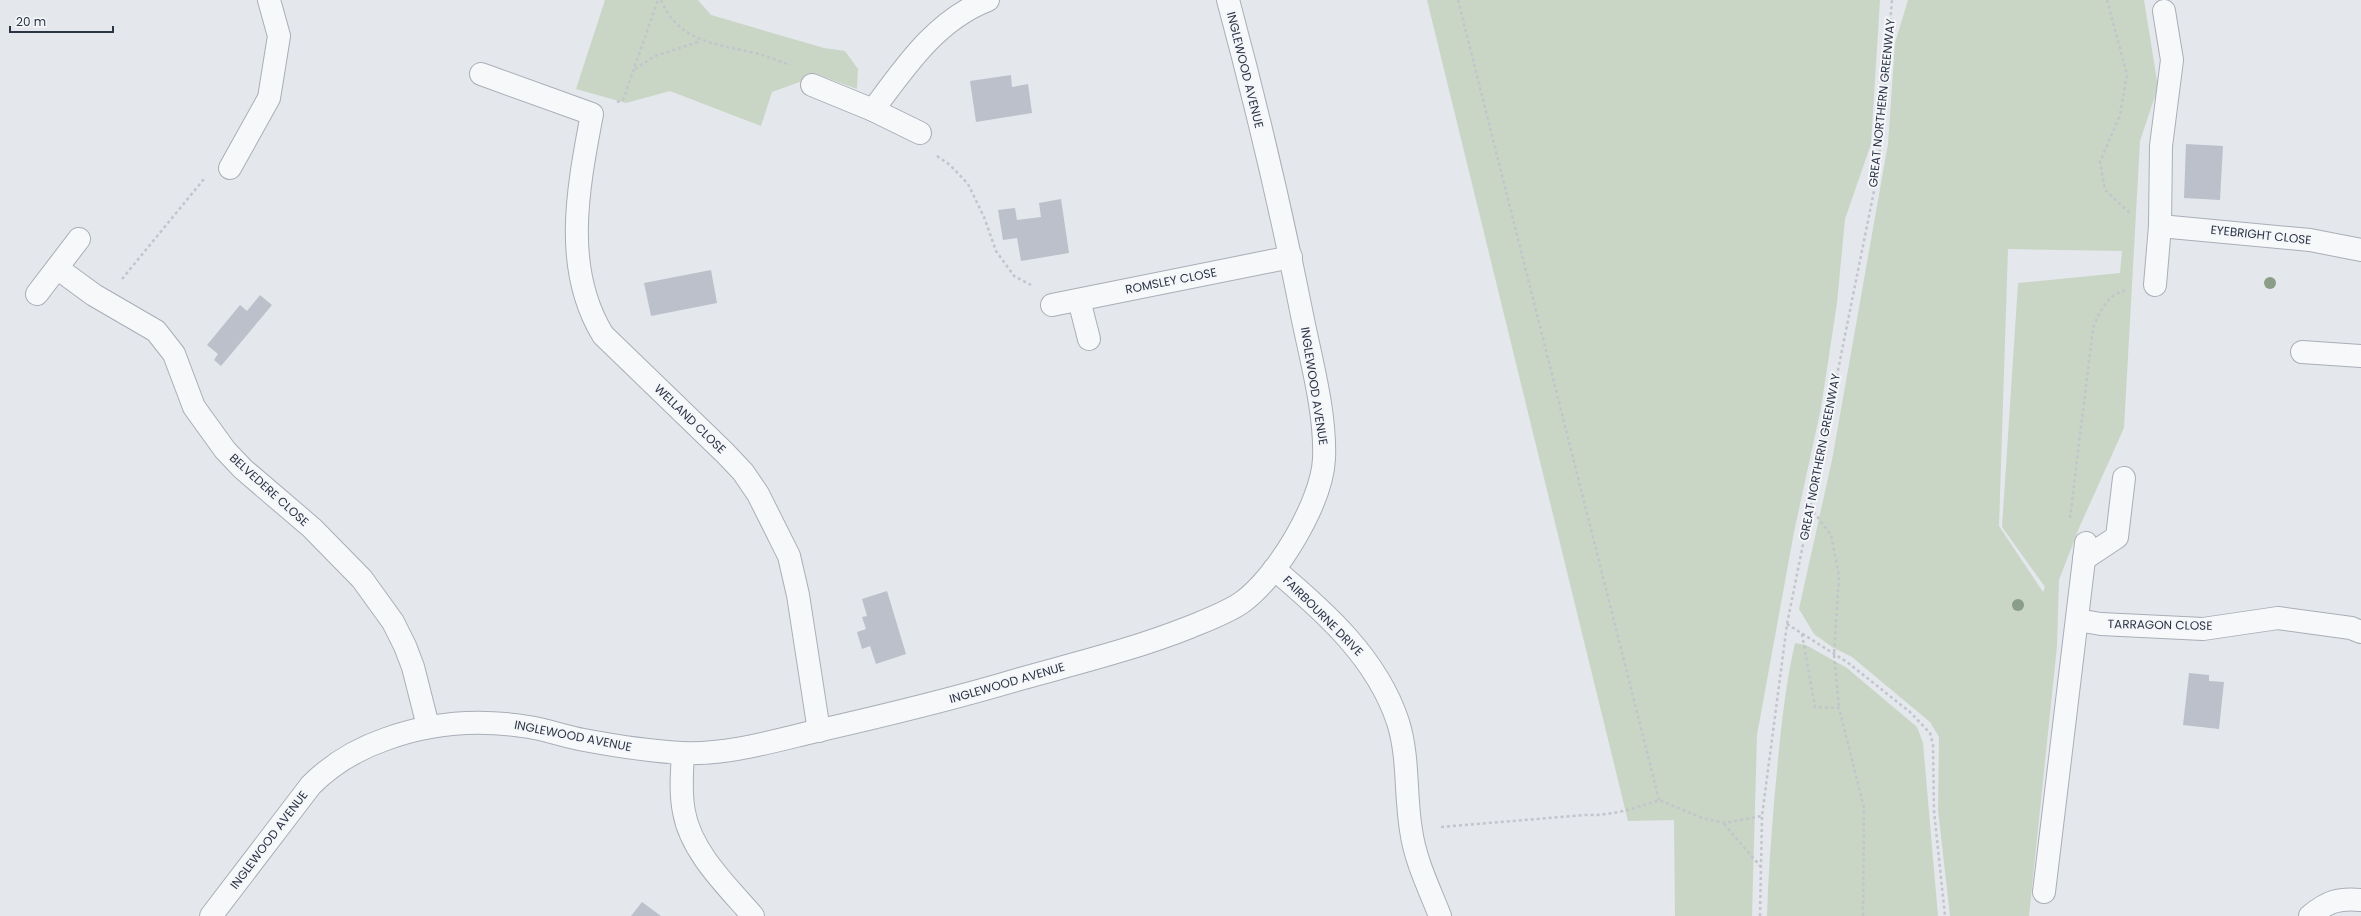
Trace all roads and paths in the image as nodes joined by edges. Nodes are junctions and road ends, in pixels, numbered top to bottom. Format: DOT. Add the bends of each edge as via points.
graph roads {
  1 [pos="268,0"];
  2 [pos="658,0"];
  3 [pos="661,0"];
  4 [pos="988,0"];
  5 [pos="1228,0"];
  6 [pos="1458,0"];
  7 [pos="1892,0"];
  8 [pos="2107,0"];
  9 [pos="2164,11"];
  10 [pos="701,41"];
  11 [pos="635,70"];
  12 [pos="481,74"];
  13 [pos="812,85"];
  14 [pos="873,110"];
  15 [pos="592,114"];
  16 [pos="920,134"];
  17 [pos="230,168"];
  18 [pos="2160,226"];
  19 [pos="79,239"];
  20 [pos="2361,250"];
  21 [pos="1291,257"];
  22 [pos="57,268"];
  23 [pos="2155,285"];
  24 [pos="37,294"];
  25 [pos="1079,300"];
  26 [pos="104,301"];
  27 [pos="1052,305"];
  28 [pos="1089,339"];
  29 [pos="2302,352"];
  30 [pos="2361,356"];
  31 [pos="2124,478"];
  32 [pos="1810,507"];
  33 [pos="1274,569"];
  34 [pos="2077,620"];
  35 [pos="1787,624"];
  36 [pos="2361,632"];
  37 [pos="1802,633"];
  38 [pos="1834,654"];
  39 [pos="1839,708"];
  40 [pos="428,726"];
  41 [pos="819,731"];
  42 [pos="683,753"];
  43 [pos="1659,800"];
  44 [pos="1762,816"];
  45 [pos="1724,824"];
  46 [pos="1410,828"];
  47 [pos="1761,867"];
  48 [pos="2044,892"];
  49 [pos="2361,900"];
  50 [pos="211,916"];
  51 [pos="753,916"];
  52 [pos="1440,916"];
  53 [pos="1760,916"];
  54 [pos="1863,916"];
  55 [pos="1945,916"];
  56 [pos="2310,916"];
  1 -- 17 [label="street" via="279,36 269,98"];
  2 -- 11 [label="path"];
  3 -- 10 [label="path" via="666,13 682,29"];
  4 -- 14 [label="street" via="959,14 938,31 917,52"];
  5 -- 21 [label="street, INGLEWOOD AVENUE"];
  6 -- 43 [label="path"];
  7 -- 32 [label="path, GREAT NORTHERN GREENWAY" via="1878,171"];
  8 -- 18 [label="path" via="2127,75 2120,115 2100,162 2105,190 2130,214"];
  9 -- 18 [label="street" via="2172,60 2161,146"];
  10 -- 11 [label="path" via="655,56"];
  10 -- 13 [label="path" via="758,54 809,72"];
  11 -- 15 [label="path" via="623,100"];
  12 -- 15 [label="street"];
  13 -- 14 [label="street"];
  14 -- 16 [label="street"];
  15 -- 41 [label="street, WELLAND CLOSE" via="579,184 577,236 578,265 591,316 602,335 725,453 743,472 758,494 789,556 798,595"];
  16 -- 27 [label="path" via="922,146 950,165 968,184 984,217 996,251 1014,276 1048,295"];
  17 -- 26 [label="path" via="208,175"];
  18 -- 20 [label="street, EYEBRIGHT CLOSE" via="2310,240"];
  18 -- 23 [label="street"];
  19 -- 22 [label="street"];
  21 -- 25 [label="street, ROMSLEY CLOSE"];
  21 -- 33 [label="street, INGLEWOOD AVENUE" via="1320,410 1324,457 1323,473 1313,501 1293,541"];
  22 -- 24 [label="street"];
  22 -- 26 [label="street, BELVEDERE CLOSE"];
  25 -- 27 [label="street, ROMSLEY CLOSE"];
  25 -- 28 [label="street"];
  26 -- 40 [label="street, BELVEDERE CLOSE" via="156,331 174,354 194,408 225,450 243,470 312,528 362,579 393,622 405,646"];
  29 -- 30 [label="street"];
  31 -- 34 [label="street" via="2117,537 2085,551"];
  32 -- 35 [label="path, GREAT NORTHERN GREENWAY"];
  32 -- 38 [label="path" via="1831,535 1839,576"];
  33 -- 41 [label="street, INGLEWOOD AVENUE" via="1241,603 1166,637 966,695"];
  33 -- 46 [label="street, FAIRBOURNE DRIVE" via="1341,631 1362,654 1377,676 1393,710 1404,749"];
  34 -- 36 [label="street, TARRAGON CLOSE" via="2101,624 2203,629 2278,618 2351,628"];
  34 -- 48 [label="street"];
  35 -- 37 [label="path"];
  35 -- 44 [label="path, GREAT NORTHERN GREENWAY"];
  37 -- 38 [label="path"];
  37 -- 39 [label="path" via="1815,707"];
  38 -- 39 [label="path"];
  38 -- 55 [label="path" via="1910,712 1930,733 1933,745 1934,811"];
  39 -- 54 [label="path" via="1864,808"];
  40 -- 42 [label="street, INGLEWOOD AVENUE" via="465,722 509,724 594,742"];
  40 -- 50 [label="street, INGLEWOOD AVENUE" via="368,746 324,771"];
  41 -- 42 [label="street, INGLEWOOD AVENUE" via="750,747"];
  42 -- 51 [label="street" via="682,794 686,823 691,835 700,851"];
  43 -- 45 [label="path"];
  43 -- 46 [label="path" via="1629,811 1604,815"];
  44 -- 45 [label="path"];
  44 -- 47 [label="path, GREAT NORTHERN GREENWAY"];
  45 -- 47 [label="path"];
  46 -- 52 [label="street, FAIRBOURNE DRIVE"];
  47 -- 53 [label="path, GREAT NORTHERN GREENWAY"];
  49 -- 56 [label="street" via="2342,899 2321,906"];
}
